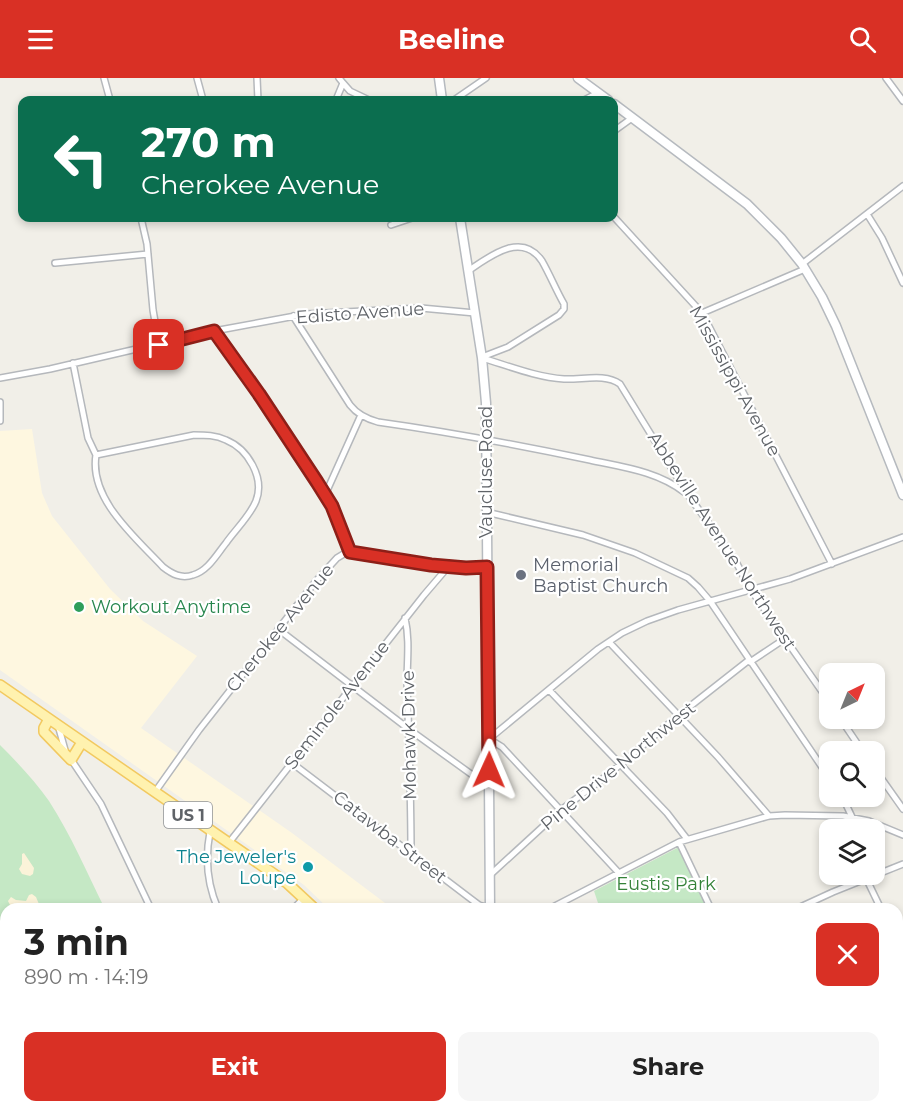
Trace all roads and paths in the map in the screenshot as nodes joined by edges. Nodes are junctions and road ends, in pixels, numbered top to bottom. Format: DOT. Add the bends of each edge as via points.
graph roads {
  1 [pos="104,78"];
  2 [pos="197,78"];
  3 [pos="257,78"];
  4 [pos="439,78"];
  5 [pos="486,78"];
  6 [pos="578,78"];
  7 [pos="886,78"];
  8 [pos="341,81"];
  9 [pos="598,93"];
  10 [pos="109,96"];
  11 [pos="202,96"];
  12 [pos="258,96"];
  13 [pos="337,96"];
  14 [pos="361,96"];
  15 [pos="441,96"];
  16 [pos="459,96"];
  17 [pos="592,96"];
  18 [pos="602,96"];
  19 [pos="903,100"];
  20 [pos="618,108"];
  21 [pos="632,118"];
  22 [pos="618,128"];
  23 [pos="903,186"];
  24 [pos="867,214"];
  25 [pos="618,221"];
  26 [pos="142,222"];
  27 [pos="400,222"];
  28 [pos="461,222"];
  29 [pos="391,225"];
  30 [pos="148,254"];
  31 [pos="55,263"];
  32 [pos="804,267"];
  33 [pos="468,271"];
  34 [pos="903,283"];
  35 [pos="475,313"];
  36 [pos="702,313"];
  37 [pos="293,316"];
  38 [pos="214,331"];
  39 [pos="159,345"];
  40 [pos="482,358"];
  41 [pos="73,363"];
  42 [pos="0,378"];
  43 [pos="0,402"];
  44 [pos="361,415"];
  45 [pos="0,421"];
  46 [pos="487,439"];
  47 [pos="96,455"];
  48 [pos="903,493"];
  49 [pos="325,495"];
  50 [pos="688,495"];
  51 [pos="486,512"];
  52 [pos="903,537"];
  53 [pos="350,552"];
  54 [pos="832,564"];
  55 [pos="448,567"];
  56 [pos="487,567"];
  57 [pos="751,590"];
  58 [pos="710,601"];
  59 [pos="405,618"];
  60 [pos="278,629"];
  61 [pos="786,638"];
  62 [pos="609,642"];
  63 [pos="749,661"];
  64 [pos="0,685"];
  65 [pos="352,686"];
  66 [pos="819,687"];
  67 [pos="549,690"];
  68 [pos="679,715"];
  69 [pos="54,722"];
  70 [pos="410,730"];
  71 [pos="489,739"];
  72 [pos="82,742"];
  73 [pos="71,760"];
  74 [pos="292,763"];
  75 [pos="819,763"];
  76 [pos="620,764"];
  77 [pos="885,784"];
  78 [pos="489,787"];
  79 [pos="155,792"];
  80 [pos="847,807"];
  81 [pos="903,809"];
  82 [pos="561,810"];
  83 [pos="769,816"];
  84 [pos="852,817"];
  85 [pos="210,832"];
  86 [pos="903,835"];
  87 [pos="687,839"];
  88 [pos="679,842"];
  89 [pos="228,844"];
  90 [pos="411,853"];
  91 [pos="903,864"];
  92 [pos="885,871"];
  93 [pos="618,872"];
  94 [pos="490,875"];
  95 [pos="850,885"];
  96 [pos="869,885"];
  97 [pos="304,898"];
  98 [pos="149,903"];
  99 [pos="216,903"];
  100 [pos="299,903"];
  101 [pos="309,903"];
  102 [pos="476,903"];
  103 [pos="490,903"];
  104 [pos="560,903"];
  105 [pos="708,903"];
  106 [pos="810,903"];
  107 [pos="878,903"];
  1 -- 10 [label="street"];
  2 -- 11 [label="street"];
  3 -- 12 [label="street"];
  4 -- 15 [label="street"];
  5 -- 16 [label="street"];
  6 -- 9 [label="street"];
  7 -- 19 [label="street"];
  8 -- 13 [label="street"];
  8 -- 14 [label="street"];
  9 -- 17 [label="street"];
  9 -- 18 [label="street"];
  20 -- 21 [label="street"];
  21 -- 22 [label="street"];
  21 -- 32 [label="street" via="747,204"];
  23 -- 24 [label="street"];
  24 -- 32 [label="street"];
  24 -- 34 [label="street"];
  25 -- 36 [label="street, Mississippi Avenue"];
  26 -- 30 [label="street"];
  27 -- 29 [label="street"];
  28 -- 33 [label="street, Vaucluse Road"];
  30 -- 31 [label="street"];
  30 -- 39 [label="street"];
  32 -- 36 [label="street"];
  32 -- 48 [label="street" via="836,326"];
  33 -- 35 [label="street, Vaucluse Road"];
  33 -- 40 [label="street" via="508,248 525,247 542,261 564,304 560,315"];
  35 -- 37 [label="street, Edisto Avenue" via="421,308"];
  35 -- 40 [label="street, Vaucluse Road"];
  36 -- 54 [label="street, Mississippi Avenue"];
  37 -- 38 [label="street, Edisto Avenue"];
  37 -- 44 [label="street" via="350,405"];
  38 -- 39 [label="street, Edisto Avenue"];
  38 -- 49 [label="street"];
  39 -- 41 [label="street, Edisto Avenue"];
  40 -- 46 [label="street, Vaucluse Road"];
  40 -- 50 [label="street, Abbeville Avenue Northwest" via="546,378 614,380 626,392"];
  41 -- 42 [label="street, Edisto Avenue"];
  41 -- 47 [label="street" via="88,438"];
  43 -- 45 [label="street"];
  44 -- 46 [label="street" via="378,422"];
  44 -- 49 [label="street"];
  46 -- 50 [label="street" via="654,475"];
  46 -- 51 [label="street, Vaucluse Road"];
  47 -- 47 [label="street" via="94,468 106,500 131,532 175,575 190,576 207,566 254,506 257,496 258,480 253,466 239,448 224,439 194,435"];
  49 -- 53 [label="street"];
  50 -- 57 [label="street, Abbeville Avenue Northwest"];
  51 -- 56 [label="street, Vaucluse Road"];
  51 -- 58 [label="street" via="583,535 635,553 688,578"];
  52 -- 54 [label="street"];
  53 -- 55 [label="street, Cherokee Avenue"];
  53 -- 60 [label="street, Cherokee Avenue" via="331,563"];
  54 -- 57 [label="street"];
  55 -- 56 [label="street, Cherokee Avenue"];
  55 -- 59 [label="street, Seminole Avenue"];
  56 -- 71 [label="street, Vaucluse Road"];
  57 -- 58 [label="street"];
  57 -- 61 [label="street, Abbeville Avenue Northwest"];
  58 -- 62 [label="street" via="647,621"];
  58 -- 63 [label="street"];
  59 -- 65 [label="street, Seminole Avenue"];
  59 -- 70 [label="street, Mohawk Drive"];
  60 -- 65 [label="street"];
  60 -- 79 [label="street, Cherokee Avenue"];
  61 -- 63 [label="street, Pine Drive Northwest"];
  61 -- 66 [label="street, Abbeville Avenue Northwest"];
  62 -- 67 [label="street"];
  62 -- 68 [label="street"];
  63 -- 68 [label="street, Pine Drive Northwest"];
  63 -- 75 [label="street"];
  64 -- 69 [label="main road, US 1"];
  65 -- 70 [label="street"];
  65 -- 74 [label="street, Seminole Avenue"];
  67 -- 71 [label="street"];
  67 -- 76 [label="street"];
  68 -- 76 [label="street, Pine Drive Northwest"];
  68 -- 83 [label="street"];
  69 -- 72 [label="main road, US 1"];
  69 -- 73 [label="street"];
  69 -- 73 [label="main road" via="44,732"];
  70 -- 78 [label="street"];
  70 -- 90 [label="street, Mohawk Drive"];
  71 -- 78 [label="street, Vaucluse Road"];
  71 -- 82 [label="street" via="502,747"];
  72 -- 73 [label="main road"];
  72 -- 79 [label="main road, US 1"];
  73 -- 98 [label="street" via="101,804"];
  74 -- 89 [label="street, Seminole Avenue"];
  74 -- 90 [label="street, Catawba Street"];
  76 -- 82 [label="street, Pine Drive Northwest"];
  76 -- 87 [label="street"];
  77 -- 81 [label="street"];
  78 -- 94 [label="street, Vaucluse Road"];
  79 -- 85 [label="main road, US 1"];
  80 -- 84 [label="street"];
  82 -- 93 [label="street"];
  82 -- 94 [label="street, Pine Drive Northwest"];
  83 -- 84 [label="street"];
  83 -- 87 [label="street"];
  84 -- 86 [label="street"];
  85 -- 89 [label="main road, US 1"];
  85 -- 99 [label="street" via="209,880"];
  87 -- 88 [label="street"];
  88 -- 93 [label="street"];
  88 -- 105 [label="street"];
  89 -- 97 [label="main road, US 1"];
  90 -- 102 [label="street, Catawba Street"];
  91 -- 92 [label="street"];
  93 -- 104 [label="street"];
  94 -- 103 [label="street, Vaucluse Road"];
  95 -- 106 [label="street"];
  96 -- 107 [label="street"];
  97 -- 100 [label="street"];
  97 -- 101 [label="main road, US 1"];
}
